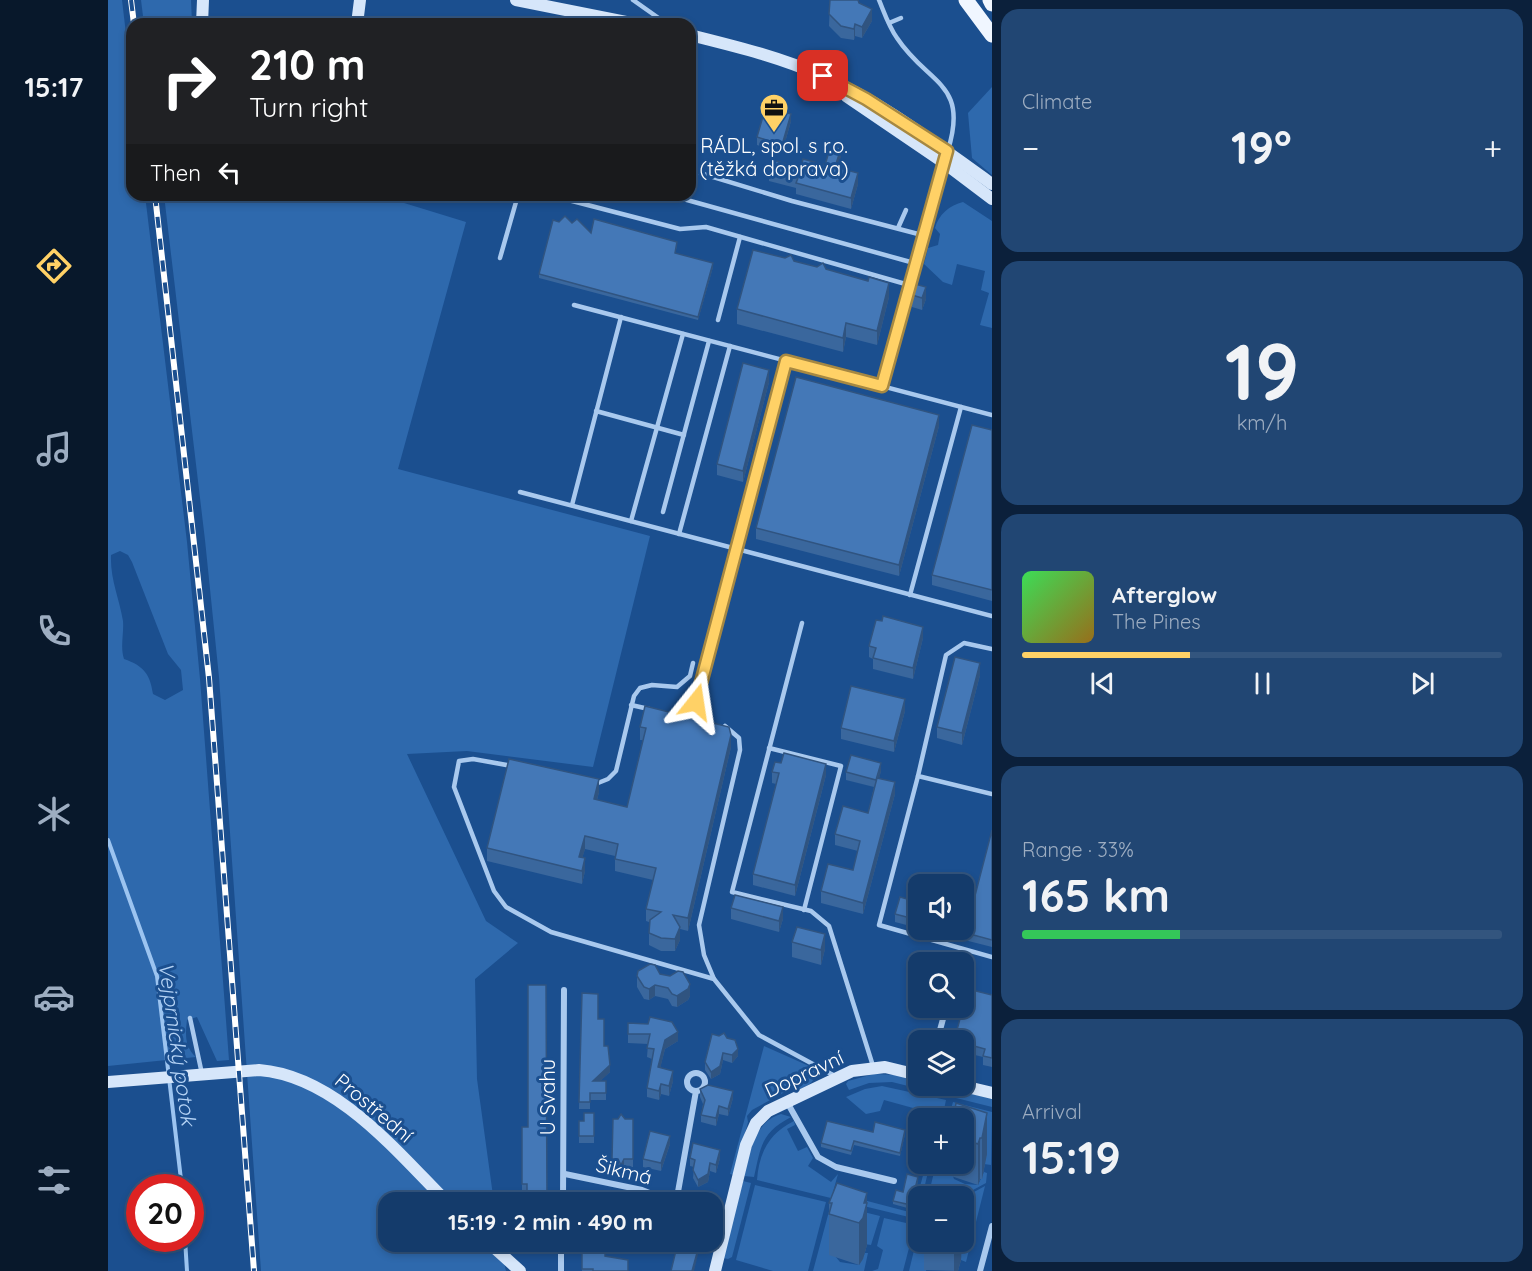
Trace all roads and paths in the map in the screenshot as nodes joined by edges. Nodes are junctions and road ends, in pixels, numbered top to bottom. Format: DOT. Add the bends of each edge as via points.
graph roads {
  1 [pos="202,0"];
  2 [pos="360,0"];
  3 [pos="516,0"];
  4 [pos="633,0"];
  5 [pos="879,0"];
  6 [pos="966,0"];
  7 [pos="202,18"];
  8 [pos="358,18"];
  9 [pos="606,18"];
  10 [pos="658,18"];
  11 [pos="901,18"];
  12 [pos="889,23"];
  13 [pos="992,35"];
  14 [pos="696,37"];
  15 [pos="945,157"];
  16 [pos="696,172"];
  17 [pos="992,184"];
  18 [pos="992,199"];
  19 [pos="516,201"];
  20 [pos="572,201"];
  21 [pos="691,201"];
  22 [pos="906,210"];
  23 [pos="898,228"];
  24 [pos="922,235"];
  25 [pos="740,237"];
  26 [pos="500,258"];
  27 [pos="914,263"];
  28 [pos="909,285"];
  29 [pos="574,305"];
  30 [pos="621,317"];
  31 [pos="718,320"];
  32 [pos="683,334"];
  33 [pos="709,340"];
  34 [pos="730,346"];
  35 [pos="786,361"];
  36 [pos="882,386"];
  37 [pos="961,407"];
  38 [pos="596,411"];
  39 [pos="992,415"];
  40 [pos="657,428"];
  41 [pos="684,435"];
  42 [pos="520,492"];
  43 [pos="572,506"];
  44 [pos="663,512"];
  45 [pos="631,521"];
  46 [pos="679,534"];
  47 [pos="736,549"];
  48 [pos="910,595"];
  49 [pos="992,616"];
  50 [pos="802,623"];
  51 [pos="992,649"];
  52 [pos="693,663"];
  53 [pos="696,702"];
  54 [pos="632,705"];
  55 [pos="651,710"];
  56 [pos="719,725"];
  57 [pos="770,748"];
  58 [pos="514,767"];
  59 [pos="918,776"];
  60 [pos="582,782"];
  61 [pos="992,794"];
  62 [pos="804,910"];
  63 [pos="992,957"];
  64 [pos="714,979"];
  65 [pos="564,990"];
  66 [pos="190,1018"];
  67 [pos="873,1069"];
  68 [pos="908,1073"];
  69 [pos="202,1075"];
  70 [pos="838,1078"];
  71 [pos="108,1082"];
  72 [pos="974,1089"];
  73 [pos="696,1091"];
  74 [pos="992,1093"];
  75 [pos="787,1102"];
  76 [pos="565,1174"];
  77 [pos="894,1181"];
  78 [pos="437,1192"];
  79 [pos="564,1192"];
  80 [pos="647,1192"];
  81 [pos="677,1192"];
  82 [pos="723,1219"];
  83 [pos="728,1221"];
  84 [pos="992,1226"];
  85 [pos="499,1252"];
  86 [pos="561,1252"];
  87 [pos="520,1271"];
  88 [pos="561,1271"];
  89 [pos="715,1271"];
  90 [pos="980,1271"];
  1 -- 7 [label="street"];
  2 -- 8 [label="street"];
  3 -- 9 [label="street"];
  4 -- 10 [label="lane"];
  5 -- 12 [label="lane"];
  6 -- 13 [label="main road"];
  11 -- 12 [label="lane"];
  12 -- 15 [label="lane" via="920,67 945,88 955,122"];
  14 -- 15 [label="street" via="784,61"];
  15 -- 17 [label="street"];
  15 -- 18 [label="street"];
  15 -- 24 [label="lane"];
  16 -- 23 [label="lane"];
  19 -- 26 [label="lane"];
  20 -- 25 [label="lane" via="680,229 706,227"];
  21 -- 27 [label="lane"];
  22 -- 23 [label="lane"];
  23 -- 24 [label="lane"];
  24 -- 27 [label="lane"];
  25 -- 28 [label="lane"];
  25 -- 31 [label="lane"];
  27 -- 28 [label="lane"];
  28 -- 36 [label="lane"];
  29 -- 30 [label="lane"];
  30 -- 32 [label="lane"];
  30 -- 38 [label="lane"];
  32 -- 33 [label="lane"];
  32 -- 40 [label="lane"];
  33 -- 34 [label="lane"];
  33 -- 41 [label="lane"];
  34 -- 35 [label="lane"];
  34 -- 46 [label="lane"];
  35 -- 36 [label="lane"];
  35 -- 47 [label="lane"];
  36 -- 37 [label="lane"];
  37 -- 39 [label="lane"];
  37 -- 48 [label="lane"];
  38 -- 40 [label="lane"];
  38 -- 43 [label="lane"];
  40 -- 41 [label="lane"];
  40 -- 45 [label="lane"];
  41 -- 44 [label="lane"];
  42 -- 43 [label="lane"];
  43 -- 45 [label="lane"];
  45 -- 46 [label="lane"];
  46 -- 47 [label="lane"];
  47 -- 48 [label="lane"];
  47 -- 53 [label="lane"];
  48 -- 49 [label="lane"];
  50 -- 57 [label="lane"];
  51 -- 59 [label="lane" via="964,643 946,655"];
  52 -- 54 [label="lane" via="686,683 677,687 644,685"];
  54 -- 55 [label="lane"];
  54 -- 60 [label="lane" via="616,771 601,784"];
  56 -- 64 [label="lane" via="734,732 740,750 699,925 704,955"];
  57 -- 62 [label="lane" via="841,766"];
  57 -- 62 [label="lane" via="732,892"];
  58 -- 64 [label="lane" via="473,759 459,761 454,787 494,891 506,907 551,932"];
  59 -- 61 [label="lane"];
  59 -- 63 [label="lane" via="879,925"];
  62 -- 67 [label="lane" via="829,926"];
  64 -- 70 [label="lane" via="759,1035"];
  65 -- 76 [label="street, U Svahu"];
  66 -- 69 [label="lane"];
  67 -- 68 [label="street, Dopravní" via="885,1067"];
  67 -- 70 [label="street, Dopravní" via="852,1071"];
  69 -- 71 [label="street, Prostřední"];
  69 -- 78 [label="street, Prostřední" via="278,1071 314,1085 373,1128"];
  70 -- 75 [label="street, Dopravní"];
  72 -- 74 [label="street"];
  73 -- 81 [label="street"];
  75 -- 77 [label="street" via="818,1157 836,1167"];
  75 -- 83 [label="street, Dopravní" via="768,1111 750,1133"];
  76 -- 79 [label="street, U Svahu"];
  76 -- 80 [label="street, Šikmá"];
  82 -- 83 [label="street"];
  83 -- 89 [label="street, Dopravní"];
  84 -- 90 [label="street"];
  85 -- 87 [label="street"];
  86 -- 88 [label="street"];
}
